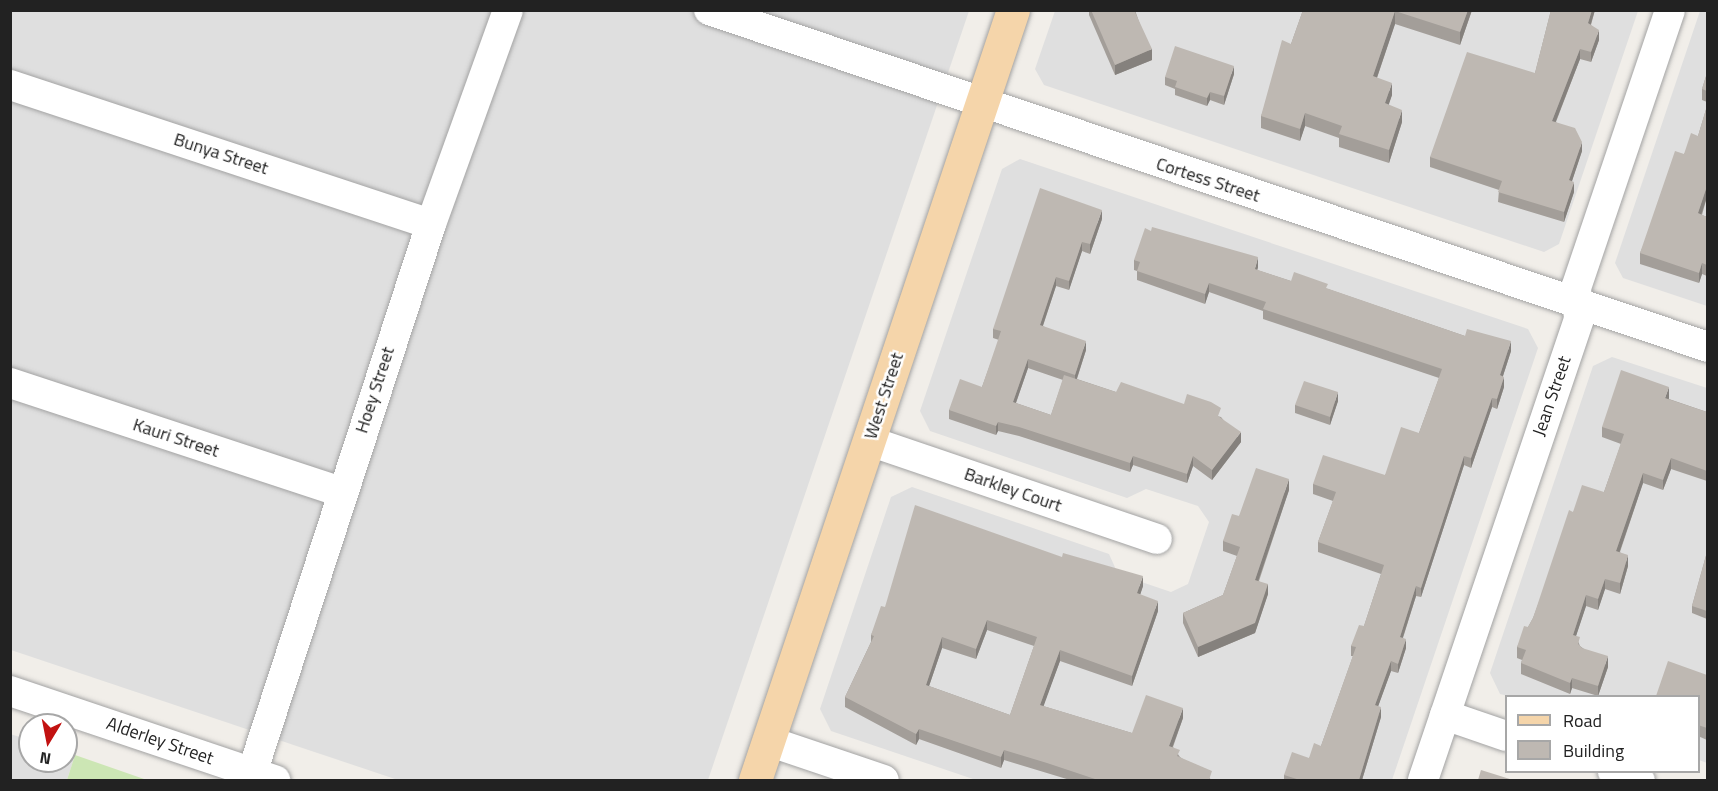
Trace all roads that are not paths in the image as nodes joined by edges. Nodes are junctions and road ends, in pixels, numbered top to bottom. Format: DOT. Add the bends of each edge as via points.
graph roads {
  1 [pos="508,10"];
  2 [pos="709,10"];
  3 [pos="1013,10"];
  4 [pos="1670,10"];
  5 [pos="10,85"];
  6 [pos="981,104"];
  7 [pos="431,224"];
  8 [pos="1578,304"];
  9 [pos="1707,347"];
  10 [pos="10,383"];
  11 [pos="869,441"];
  12 [pos="341,492"];
  13 [pos="1157,539"];
  14 [pos="10,691"];
  15 [pos="1444,715"];
  16 [pos="1505,736"];
  17 [pos="768,741"];
  18 [pos="1619,773"];
  19 [pos="263,777"];
  20 [pos="755,780"];
  21 [pos="884,780"];
  22 [pos="1423,780"];
  23 [pos="1640,780"];
  1 -- 7 [label="street, Hoey Street"];
  2 -- 6 [label="street, Cortess Street"];
  3 -- 6 [label="main road, West Street"];
  4 -- 8 [label="street, Jean Street" via="1576,288"];
  5 -- 7 [label="street, Bunya Street"];
  6 -- 8 [label="street, Cortess Street"];
  6 -- 11 [label="main road, West Street"];
  7 -- 12 [label="street, Hoey Street"];
  8 -- 9 [label="street, Cortess Street"];
  8 -- 15 [label="street, Jean Street" via="1579,318"];
  10 -- 12 [label="street, Kauri Street"];
  11 -- 13 [label="street, Barkley Court"];
  11 -- 17 [label="main road, West Street"];
  12 -- 19 [label="street, Hoey Street"];
  14 -- 19 [label="street, Alderley Street"];
  15 -- 16 [label="street"];
  15 -- 22 [label="street, Jean Street"];
  17 -- 20 [label="main road, West Street"];
  17 -- 21 [label="street"];
  18 -- 23 [label="street"];
}
